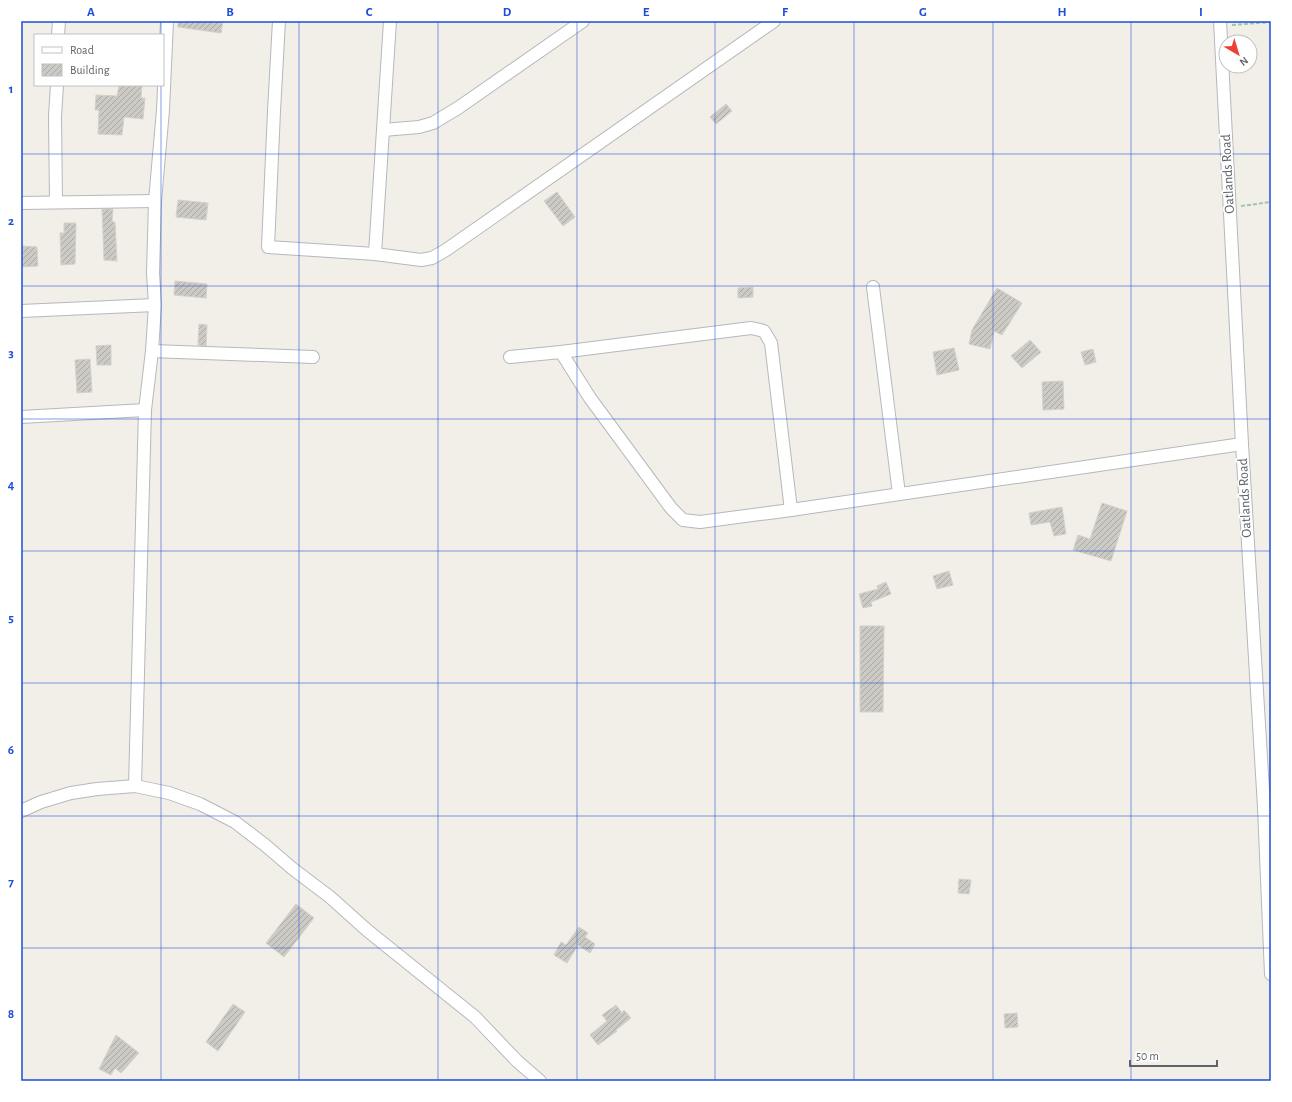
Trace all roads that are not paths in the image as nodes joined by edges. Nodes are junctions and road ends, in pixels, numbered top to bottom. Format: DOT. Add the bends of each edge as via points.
graph roads {
  1 [pos="59,21"];
  2 [pos="167,21"];
  3 [pos="279,21"];
  4 [pos="390,21"];
  5 [pos="583,21"];
  6 [pos="774,21"];
  7 [pos="1220,23"];
  8 [pos="58,34"];
  9 [pos="56,86"];
  10 [pos="383,130"];
  11 [pos="155,201"];
  12 [pos="56,202"];
  13 [pos="21,203"];
  14 [pos="375,254"];
  15 [pos="873,287"];
  16 [pos="155,305"];
  17 [pos="21,311"];
  18 [pos="152,351"];
  19 [pos="561,352"];
  20 [pos="313,357"];
  21 [pos="510,357"];
  22 [pos="145,410"];
  23 [pos="21,417"];
  24 [pos="1242,444"];
  25 [pos="899,494"];
  26 [pos="791,510"];
  27 [pos="135,786"];
  28 [pos="21,811"];
  29 [pos="1271,974"];
  30 [pos="540,1081"];
  1 -- 8 [label="street"];
  2 -- 11 [label="street"];
  3 -- 14 [label="street" via="268,247"];
  4 -- 10 [label="street"];
  5 -- 10 [label="street" via="433,123 419,127"];
  6 -- 14 [label="street" via="446,250 432,258 421,260"];
  7 -- 24 [label="street, Oatlands Road"];
  9 -- 12 [label="street"];
  10 -- 14 [label="street"];
  11 -- 12 [label="street"];
  11 -- 16 [label="street"];
  12 -- 13 [label="street"];
  15 -- 25 [label="street"];
  16 -- 17 [label="street"];
  16 -- 18 [label="street"];
  18 -- 20 [label="street"];
  18 -- 22 [label="street"];
  19 -- 21 [label="street"];
  19 -- 26 [label="street" via="590,398 671,508 683,520 700,522"];
  19 -- 26 [label="street" via="751,328 764,330 771,343"];
  22 -- 23 [label="street"];
  22 -- 27 [label="street"];
  24 -- 25 [label="street"];
  24 -- 29 [label="street, Oatlands Road" via="1264,807"];
  25 -- 26 [label="street"];
  27 -- 28 [label="street" via="71,793 40,802"];
  27 -- 30 [label="street" via="169,793 200,804 235,822 475,1017"];
}
